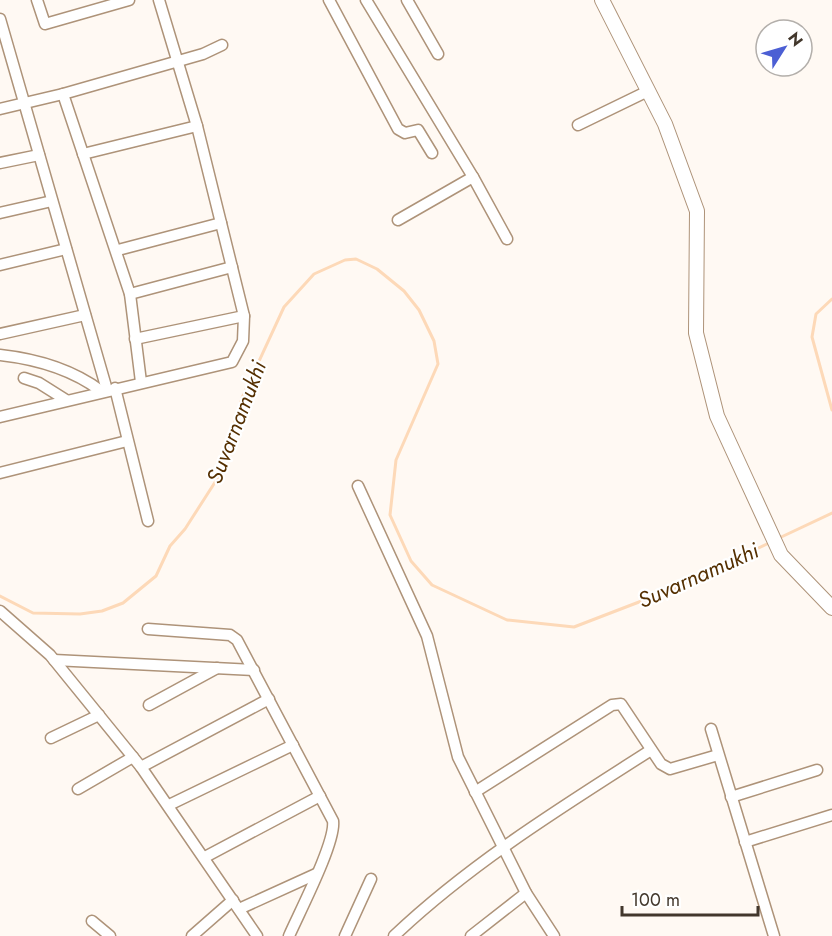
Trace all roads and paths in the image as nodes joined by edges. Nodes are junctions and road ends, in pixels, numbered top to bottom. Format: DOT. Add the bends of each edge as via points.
graph roads {
  1 [pos="37,0"];
  2 [pos="129,0"];
  3 [pos="159,0"];
  4 [pos="329,0"];
  5 [pos="366,0"];
  6 [pos="407,0"];
  7 [pos="602,0"];
  8 [pos="0,19"];
  9 [pos="222,45"];
  10 [pos="4,50"];
  11 [pos="438,54"];
  12 [pos="176,62"];
  13 [pos="648,91"];
  14 [pos="63,94"];
  15 [pos="24,104"];
  16 [pos="0,109"];
  17 [pos="578,125"];
  18 [pos="197,126"];
  19 [pos="432,153"];
  20 [pos="83,154"];
  21 [pos="39,155"];
  22 [pos="0,163"];
  23 [pos="473,177"];
  24 [pos="52,201"];
  25 [pos="0,213"];
  26 [pos="398,220"];
  27 [pos="221,223"];
  28 [pos="507,239"];
  29 [pos="66,249"];
  30 [pos="118,250"];
  31 [pos="0,265"];
  32 [pos="232,267"];
  33 [pos="130,294"];
  34 [pos="85,315"];
  35 [pos="244,316"];
  36 [pos="0,334"];
  37 [pos="135,339"];
  38 [pos="0,355"];
  39 [pos="24,378"];
  40 [pos="141,382"];
  41 [pos="108,390"];
  42 [pos="66,400"];
  43 [pos="0,417"];
  44 [pos="126,441"];
  45 [pos="0,473"];
  46 [pos="358,486"];
  47 [pos="148,521"];
  48 [pos="832,608"];
  49 [pos="0,611"];
  50 [pos="148,629"];
  51 [pos="54,660"];
  52 [pos="217,668"];
  53 [pos="254,670"];
  54 [pos="269,699"];
  55 [pos="149,705"];
  56 [pos="99,715"];
  57 [pos="711,729"];
  58 [pos="51,738"];
  59 [pos="293,745"];
  60 [pos="651,750"];
  61 [pos="718,755"];
  62 [pos="133,757"];
  63 [pos="141,767"];
  64 [pos="817,770"];
  65 [pos="78,789"];
  66 [pos="475,792"];
  67 [pos="320,796"];
  68 [pos="731,796"];
  69 [pos="168,805"];
  70 [pos="832,815"];
  71 [pos="745,842"];
  72 [pos="503,846"];
  73 [pos="205,857"];
  74 [pos="316,874"];
  75 [pos="371,879"];
  76 [pos="526,893"];
  77 [pos="236,904"];
  78 [pos="92,921"];
  79 [pos="110,936"];
  80 [pos="192,936"];
  81 [pos="257,936"];
  82 [pos="289,936"];
  83 [pos="345,936"];
  84 [pos="394,936"];
  85 [pos="471,936"];
  86 [pos="554,936"];
  87 [pos="774,936"];
  1 -- 2 [label="street" via="45,24"];
  3 -- 12 [label="street"];
  4 -- 19 [label="street" via="398,129 405,133 418,130"];
  5 -- 23 [label="street"];
  6 -- 11 [label="street"];
  7 -- 13 [label="street"];
  8 -- 10 [label="street"];
  9 -- 12 [label="street"];
  10 -- 15 [label="street"];
  12 -- 14 [label="street"];
  12 -- 18 [label="street"];
  13 -- 17 [label="street"];
  13 -- 48 [label="street" via="665,124 697,211 696,333 717,416 781,555"];
  14 -- 15 [label="street"];
  14 -- 20 [label="street"];
  15 -- 16 [label="street"];
  15 -- 21 [label="street"];
  18 -- 20 [label="street"];
  18 -- 27 [label="street"];
  20 -- 30 [label="street"];
  21 -- 22 [label="street"];
  21 -- 24 [label="street"];
  23 -- 26 [label="street"];
  23 -- 28 [label="street"];
  24 -- 25 [label="street"];
  24 -- 29 [label="street"];
  27 -- 30 [label="street"];
  27 -- 32 [label="street"];
  29 -- 31 [label="street"];
  29 -- 34 [label="street"];
  30 -- 33 [label="street"];
  32 -- 33 [label="street"];
  32 -- 35 [label="street"];
  33 -- 37 [label="street"];
  34 -- 36 [label="street"];
  34 -- 41 [label="street"];
  35 -- 37 [label="street"];
  35 -- 40 [label="street" via="243,341 232,362"];
  37 -- 40 [label="street"];
  38 -- 41 [label="street" via="82,376"];
  39 -- 42 [label="street"];
  40 -- 41 [label="street"];
  41 -- 42 [label="street"];
  41 -- 44 [label="street"];
  42 -- 43 [label="street"];
  44 -- 45 [label="street"];
  44 -- 47 [label="street"];
  46 -- 66 [label="street" via="428,636 458,757"];
  49 -- 51 [label="street"];
  50 -- 53 [label="street" via="230,634"];
  51 -- 52 [label="street"];
  51 -- 56 [label="street"];
  52 -- 53 [label="street"];
  52 -- 55 [label="street"];
  53 -- 54 [label="street"];
  54 -- 59 [label="street"];
  54 -- 63 [label="street"];
  56 -- 58 [label="street"];
  56 -- 62 [label="street"];
  57 -- 61 [label="street"];
  59 -- 67 [label="street"];
  59 -- 69 [label="street"];
  60 -- 61 [label="street" via="670,769"];
  60 -- 66 [label="street" via="621,704 612,705"];
  60 -- 72 [label="street"];
  61 -- 68 [label="street"];
  62 -- 63 [label="street"];
  62 -- 65 [label="street"];
  63 -- 69 [label="street"];
  64 -- 68 [label="street"];
  66 -- 72 [label="street"];
  67 -- 73 [label="street"];
  67 -- 74 [label="street" via="334,830"];
  68 -- 71 [label="street"];
  69 -- 73 [label="street"];
  70 -- 71 [label="street"];
  71 -- 87 [label="street"];
  72 -- 76 [label="street"];
  72 -- 84 [label="street"];
  73 -- 77 [label="street"];
  74 -- 77 [label="street"];
  74 -- 82 [label="street"];
  75 -- 83 [label="street"];
  76 -- 85 [label="street"];
  76 -- 86 [label="street"];
  77 -- 80 [label="street"];
  77 -- 81 [label="street"];
  78 -- 79 [label="street"];
}
